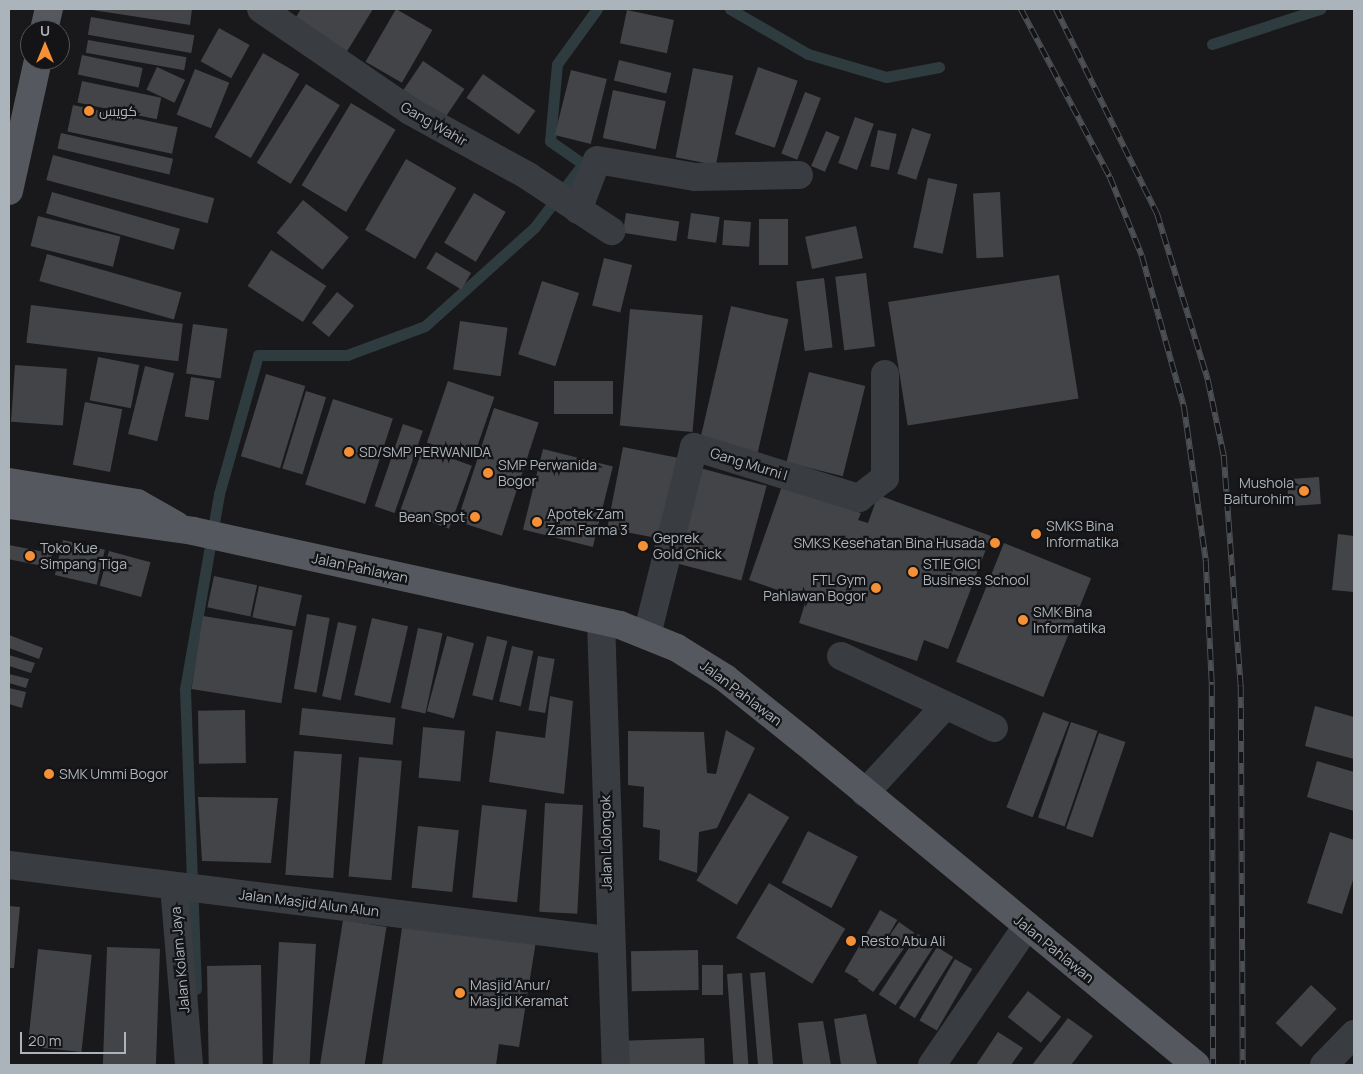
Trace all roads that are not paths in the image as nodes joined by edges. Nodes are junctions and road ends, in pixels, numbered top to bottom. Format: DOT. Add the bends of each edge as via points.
graph roads {
  1 [pos="261,9"];
  2 [pos="36,70"];
  3 [pos="799,175"];
  4 [pos="9,191"];
  5 [pos="576,209"];
  6 [pos="611,231"];
  7 [pos="885,374"];
  8 [pos="9,482"];
  9 [pos="9,505"];
  10 [pos="187,530"];
  11 [pos="601,621"];
  12 [pos="647,635"];
  13 [pos="840,656"];
  14 [pos="945,706"];
  15 [pos="994,728"];
  16 [pos="865,793"];
  17 [pos="9,865"];
  18 [pos="186,887"];
  19 [pos="1026,927"];
  20 [pos="608,940"];
  21 [pos="1354,1034"];
  22 [pos="189,1065"];
  23 [pos="616,1065"];
  24 [pos="932,1065"];
  25 [pos="1196,1065"];
  26 [pos="1324,1065"];
  1 -- 5 [label="street, Gang Wahir" via="410,111 528,176"];
  2 -- 4 [label="main road"];
  3 -- 5 [label="street" via="695,177 597,160"];
  5 -- 6 [label="street, Gang Wahir"];
  7 -- 12 [label="street, Gang Murni I" via="885,478 859,498 694,447"];
  8 -- 10 [label="main road, Jalan Pahlawan" via="136,503"];
  9 -- 10 [label="main road, Jalan Pahlawan" via="132,526"];
  10 -- 11 [label="main road, Jalan Pahlawan"];
  11 -- 12 [label="main road, Jalan Pahlawan"];
  11 -- 20 [label="street, Jalan Lolongok"];
  12 -- 16 [label="main road, Jalan Pahlawan" via="725,678"];
  13 -- 14 [label="street"];
  14 -- 15 [label="street"];
  14 -- 16 [label="street"];
  16 -- 19 [label="main road, Jalan Pahlawan"];
  17 -- 18 [label="street, Jalan Masjid Alun Alun"];
  18 -- 20 [label="street, Jalan Masjid Alun Alun"];
  18 -- 22 [label="street, Jalan Kolam Jaya"];
  19 -- 24 [label="street"];
  19 -- 25 [label="main road, Jalan Pahlawan"];
  20 -- 23 [label="street, Jalan Lolongok"];
  21 -- 26 [label="street"];
}
